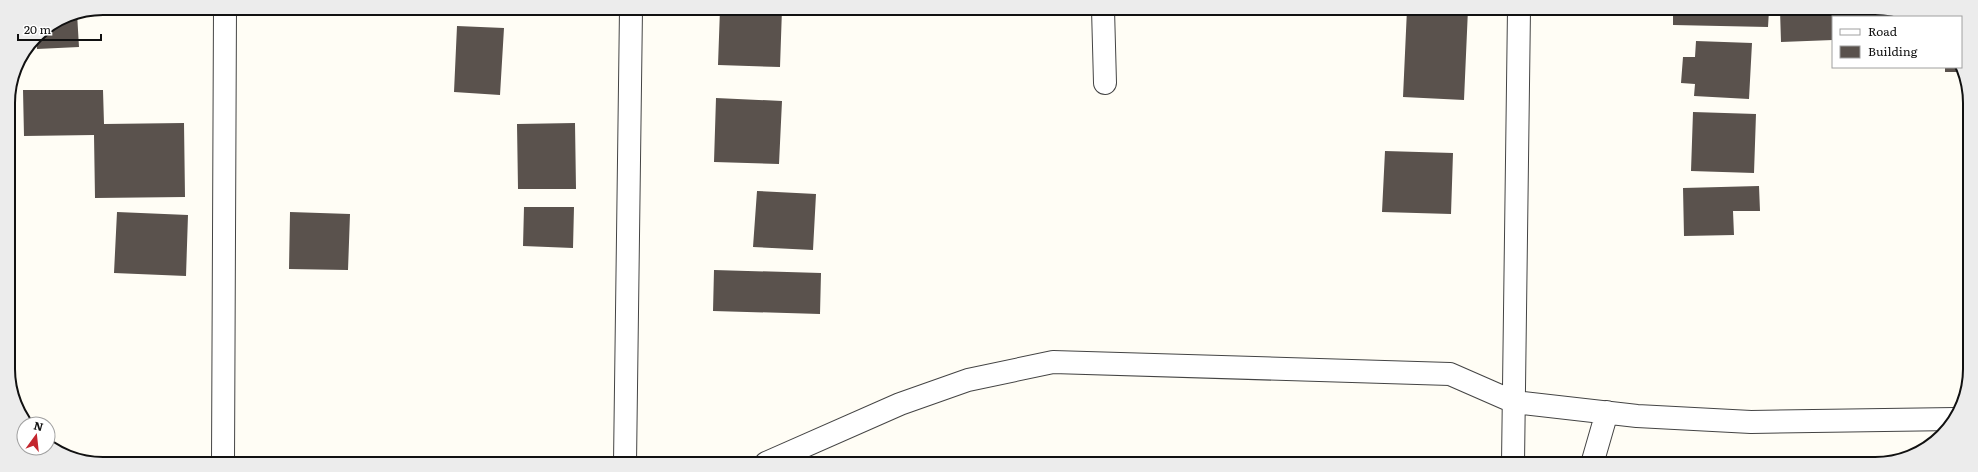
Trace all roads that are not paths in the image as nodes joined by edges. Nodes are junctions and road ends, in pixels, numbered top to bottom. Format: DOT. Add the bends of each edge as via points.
graph roads {
  1 [pos="225,15"];
  2 [pos="631,15"];
  3 [pos="1103,15"];
  4 [pos="1519,15"];
  5 [pos="1105,83"];
  6 [pos="1514,402"];
  7 [pos="1607,412"];
  8 [pos="1947,419"];
  9 [pos="223,457"];
  10 [pos="626,457"];
  11 [pos="780,457"];
  12 [pos="1513,457"];
  13 [pos="1594,457"];
  1 -- 9 [label="street"];
  2 -- 10 [label="street"];
  3 -- 5 [label="street"];
  4 -- 6 [label="street"];
  6 -- 7 [label="street"];
  6 -- 11 [label="street" via="1450,374 1052,362 968,380 900,404"];
  6 -- 12 [label="street"];
  7 -- 8 [label="street" via="1751,422"];
  7 -- 13 [label="street"];
}
